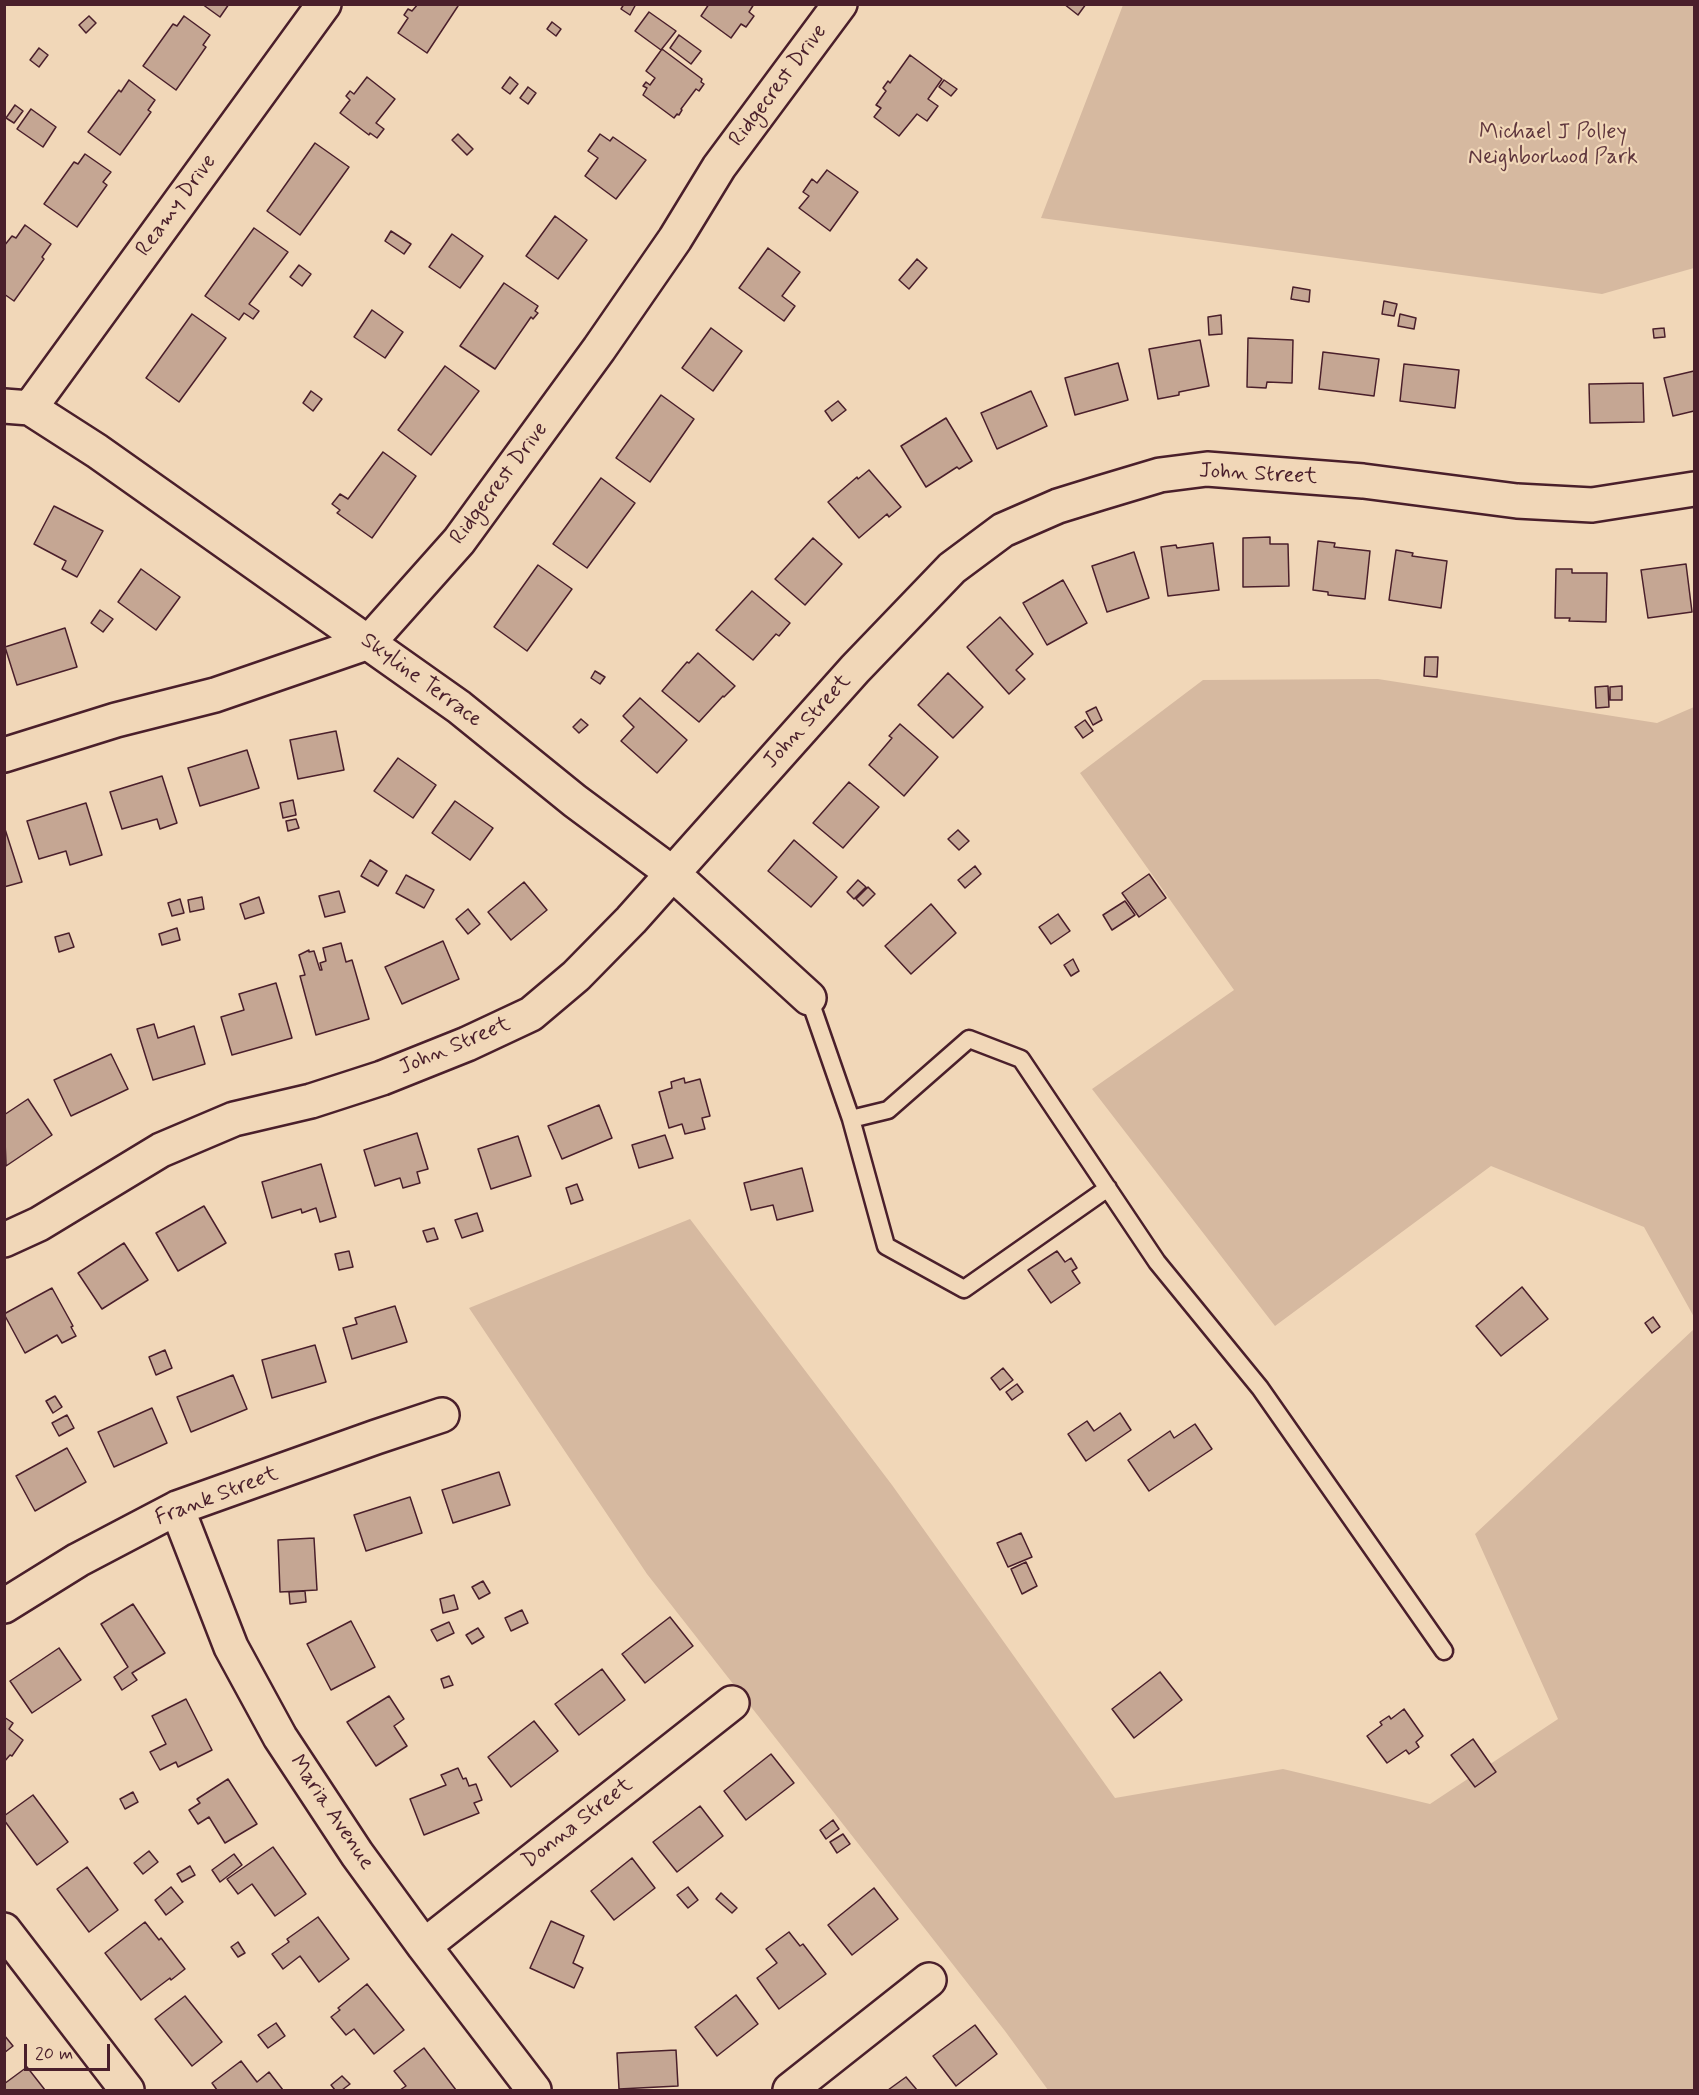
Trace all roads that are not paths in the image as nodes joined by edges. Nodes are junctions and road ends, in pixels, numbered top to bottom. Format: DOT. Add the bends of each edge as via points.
graph roads {
  1 [pos="324,4"];
  2 [pos="840,4"];
  3 [pos="17,407"];
  4 [pos="1695,489"];
  5 [pos="369,642"];
  6 [pos="4,755"];
  7 [pos="672,873"];
  8 [pos="809,998"];
  9 [pos="851,1119"];
  10 [pos="1108,1188"];
  11 [pos="4,1240"];
  12 [pos="442,1415"];
  13 [pos="177,1508"];
  14 [pos="4,1606"];
  15 [pos="1444,1651"];
  16 [pos="732,1703"];
  17 [pos="4,1930"];
  18 [pos="424,1946"];
  19 [pos="929,1980"];
  20 [pos="126,2091"];
  21 [pos="534,2091"];
  22 [pos="790,2091"];
  1 -- 3 [label="street, Reamy Drive"];
  2 -- 5 [label="street, Ridgecrest Drive" via="718,167 675,239 459,541"];
  3 -- 5 [label="street, Skyline Terrace" via="97,451"];
  4 -- 7 [label="street, John Street" via="1592,505 1207,469 1160,475 1058,506 1003,530 952,568 855,669"];
  5 -- 6 [label="street, Ridgecrest Drive" via="215,695 116,720"];
  5 -- 7 [label="street, Skyline Terrace"];
  7 -- 8 [label="street, Skyline Terrace"];
  7 -- 11 [label="street, John Street" via="576,976 531,1014 382,1078 311,1101 234,1119 160,1150 39,1224"];
  8 -- 9 [label="lane"];
  9 -- 10 [label="lane" via="888,1110 969,1039 1021,1059"];
  9 -- 10 [label="lane" via="886,1246 964,1289"];
  10 -- 15 [label="lane" via="1157,1262 1260,1388"];
  12 -- 13 [label="street, Frank Street"];
  13 -- 14 [label="street, Frank Street" via="78,1560"];
  13 -- 18 [label="street, Maria Avenue" via="231,1647 280,1737"];
  16 -- 18 [label="street, Donna Street"];
  17 -- 20 [label="street"];
  18 -- 21 [label="street, Maria Avenue"];
  19 -- 22 [label="street"];
}
